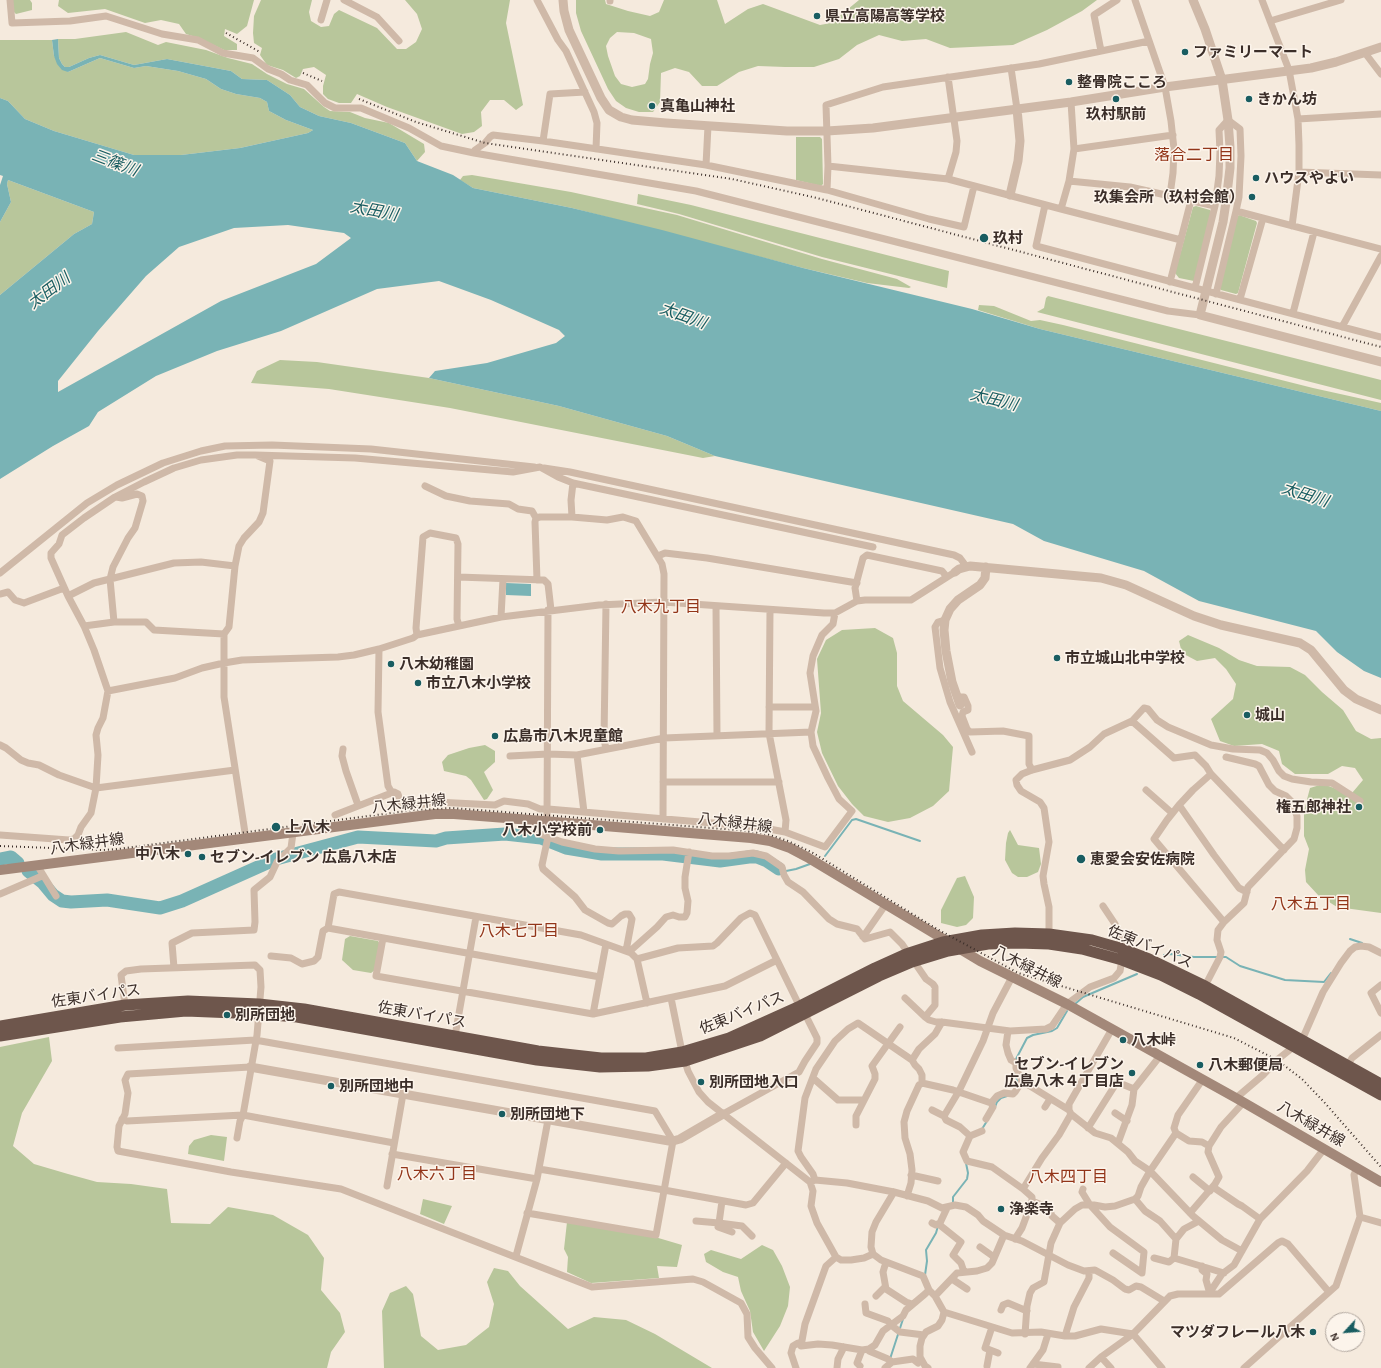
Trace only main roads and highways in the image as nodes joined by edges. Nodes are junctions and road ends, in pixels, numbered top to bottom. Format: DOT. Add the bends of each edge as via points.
graph roads {
  1 [pos="0,870"];
  2 [pos="1049,939"];
  3 [pos="259,1009"];
  4 [pos="0,1026"];
  5 [pos="0,1036"];
  6 [pos="1297,1043"];
  7 [pos="684,1057"];
  8 [pos="1381,1084"];
  9 [pos="1381,1095"];
  10 [pos="1381,1182"];
  1 -- 10 [label="main road, 八木緑井線" via="435,814 770,841 807,857 980,961 1067,1004"];
  2 -- 6 [label="highway, 佐東バイパス" via="1122,960 1161,975"];
  2 -- 6 [label="highway, 佐東バイパス" via="1092,940 1149,959 1205,986"];
  2 -- 7 [label="highway, 佐東バイパス" via="1018,943 985,940 948,951 909,958 879,976 760,1036"];
  3 -- 4 [label="highway, 佐東バイパス" via="188,1001 125,1006"];
  3 -- 5 [label="highway, 佐東バイパス" via="186,1011 120,1017"];
  3 -- 7 [label="highway, 佐東バイパス" via="304,1009 538,1051 601,1058"];
  3 -- 7 [label="highway, 佐東バイパス" via="537,1060 600,1067 648,1066"];
  6 -- 8 [label="highway, 佐東バイパス"];
  6 -- 9 [label="highway, 佐東バイパス"];
}
